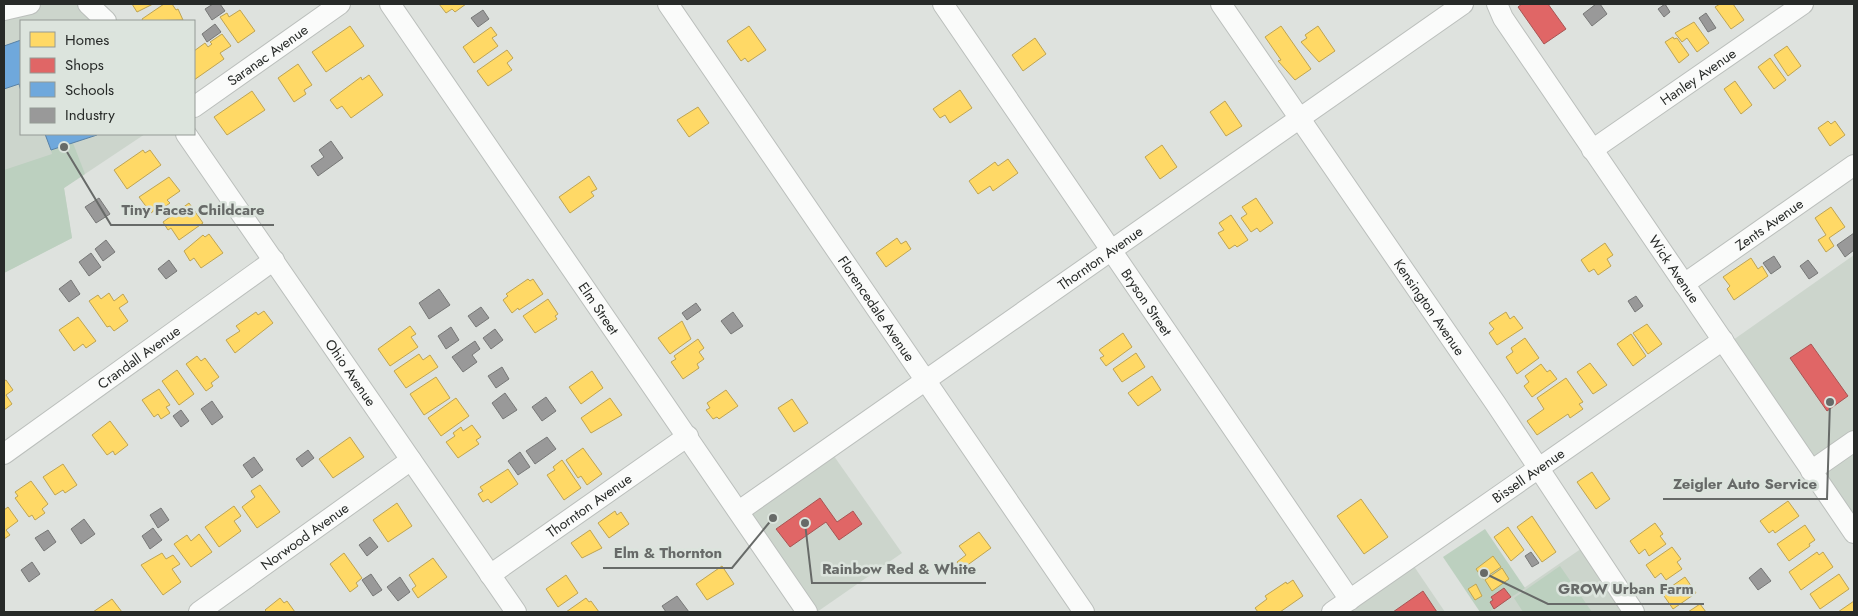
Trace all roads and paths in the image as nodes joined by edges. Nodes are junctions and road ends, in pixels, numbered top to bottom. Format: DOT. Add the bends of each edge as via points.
graph roads {
  1 [pos="30,4"];
  2 [pos="88,4"];
  3 [pos="340,4"];
  4 [pos="390,4"];
  5 [pos="668,4"];
  6 [pos="943,4"];
  7 [pos="1221,4"];
  8 [pos="1463,4"];
  9 [pos="1497,4"];
  10 [pos="1803,4"];
  11 [pos="4,10"];
  12 [pos="105,20"];
  13 [pos="195,106"];
  14 [pos="1300,118"];
  15 [pos="187,135"];
  16 [pos="1592,150"];
  17 [pos="1854,165"];
  18 [pos="1112,250"];
  19 [pos="274,260"];
  20 [pos="1684,284"];
  21 [pos="1723,340"];
  22 [pos="926,380"];
  23 [pos="688,436"];
  24 [pos="1854,441"];
  25 [pos="4,454"];
  26 [pos="411,460"];
  27 [pos="1538,468"];
  28 [pos="1812,471"];
  29 [pos="739,511"];
  30 [pos="1854,533"];
  31 [pos="490,575"];
  32 [pos="1350,600"];
  33 [pos="198,612"];
  34 [pos="516,612"];
  35 [pos="807,612"];
  36 [pos="1084,612"];
  37 [pos="1332,612"];
  38 [pos="1634,612"];
  1 -- 11 [label="street"];
  2 -- 12 [label="street"];
  3 -- 13 [label="street, Saranac Avenue"];
  4 -- 23 [label="street, Elm Street"];
  5 -- 22 [label="street, Florencedale Avenue"];
  6 -- 18 [label="street, Bryson Street"];
  7 -- 14 [label="street, Kensington Avenue"];
  8 -- 14 [label="street, Thornton Avenue"];
  9 -- 16 [label="street, Wick Avenue" via="1503,18"];
  10 -- 16 [label="street, Hanley Avenue"];
  14 -- 18 [label="street, Thornton Avenue"];
  14 -- 27 [label="street, Kensington Avenue"];
  15 -- 19 [label="street, Ohio Avenue"];
  16 -- 20 [label="street, Wick Avenue"];
  17 -- 20 [label="street, Zents Avenue"];
  18 -- 22 [label="street, Thornton Avenue"];
  18 -- 32 [label="street, Bryson Street"];
  19 -- 25 [label="street, Crandall Avenue"];
  19 -- 26 [label="street, Ohio Avenue"];
  20 -- 21 [label="street, Wick Avenue"];
  21 -- 27 [label="street, Bissell Avenue"];
  21 -- 28 [label="street, Wick Avenue"];
  22 -- 29 [label="street, Thornton Avenue"];
  22 -- 36 [label="street, Florencedale Avenue"];
  23 -- 29 [label="street, Elm Street"];
  23 -- 31 [label="street, Thornton Avenue"];
  24 -- 28 [label="street"];
  26 -- 31 [label="street, Ohio Avenue"];
  26 -- 33 [label="street, Norwood Avenue"];
  27 -- 32 [label="street, Bissell Avenue"];
  27 -- 38 [label="street, Kensington Avenue"];
  28 -- 30 [label="street, Wick Avenue"];
  29 -- 35 [label="street, Elm Street"];
  31 -- 34 [label="street, Ohio Avenue"];
  32 -- 37 [label="street, Bissell Avenue"];
}
